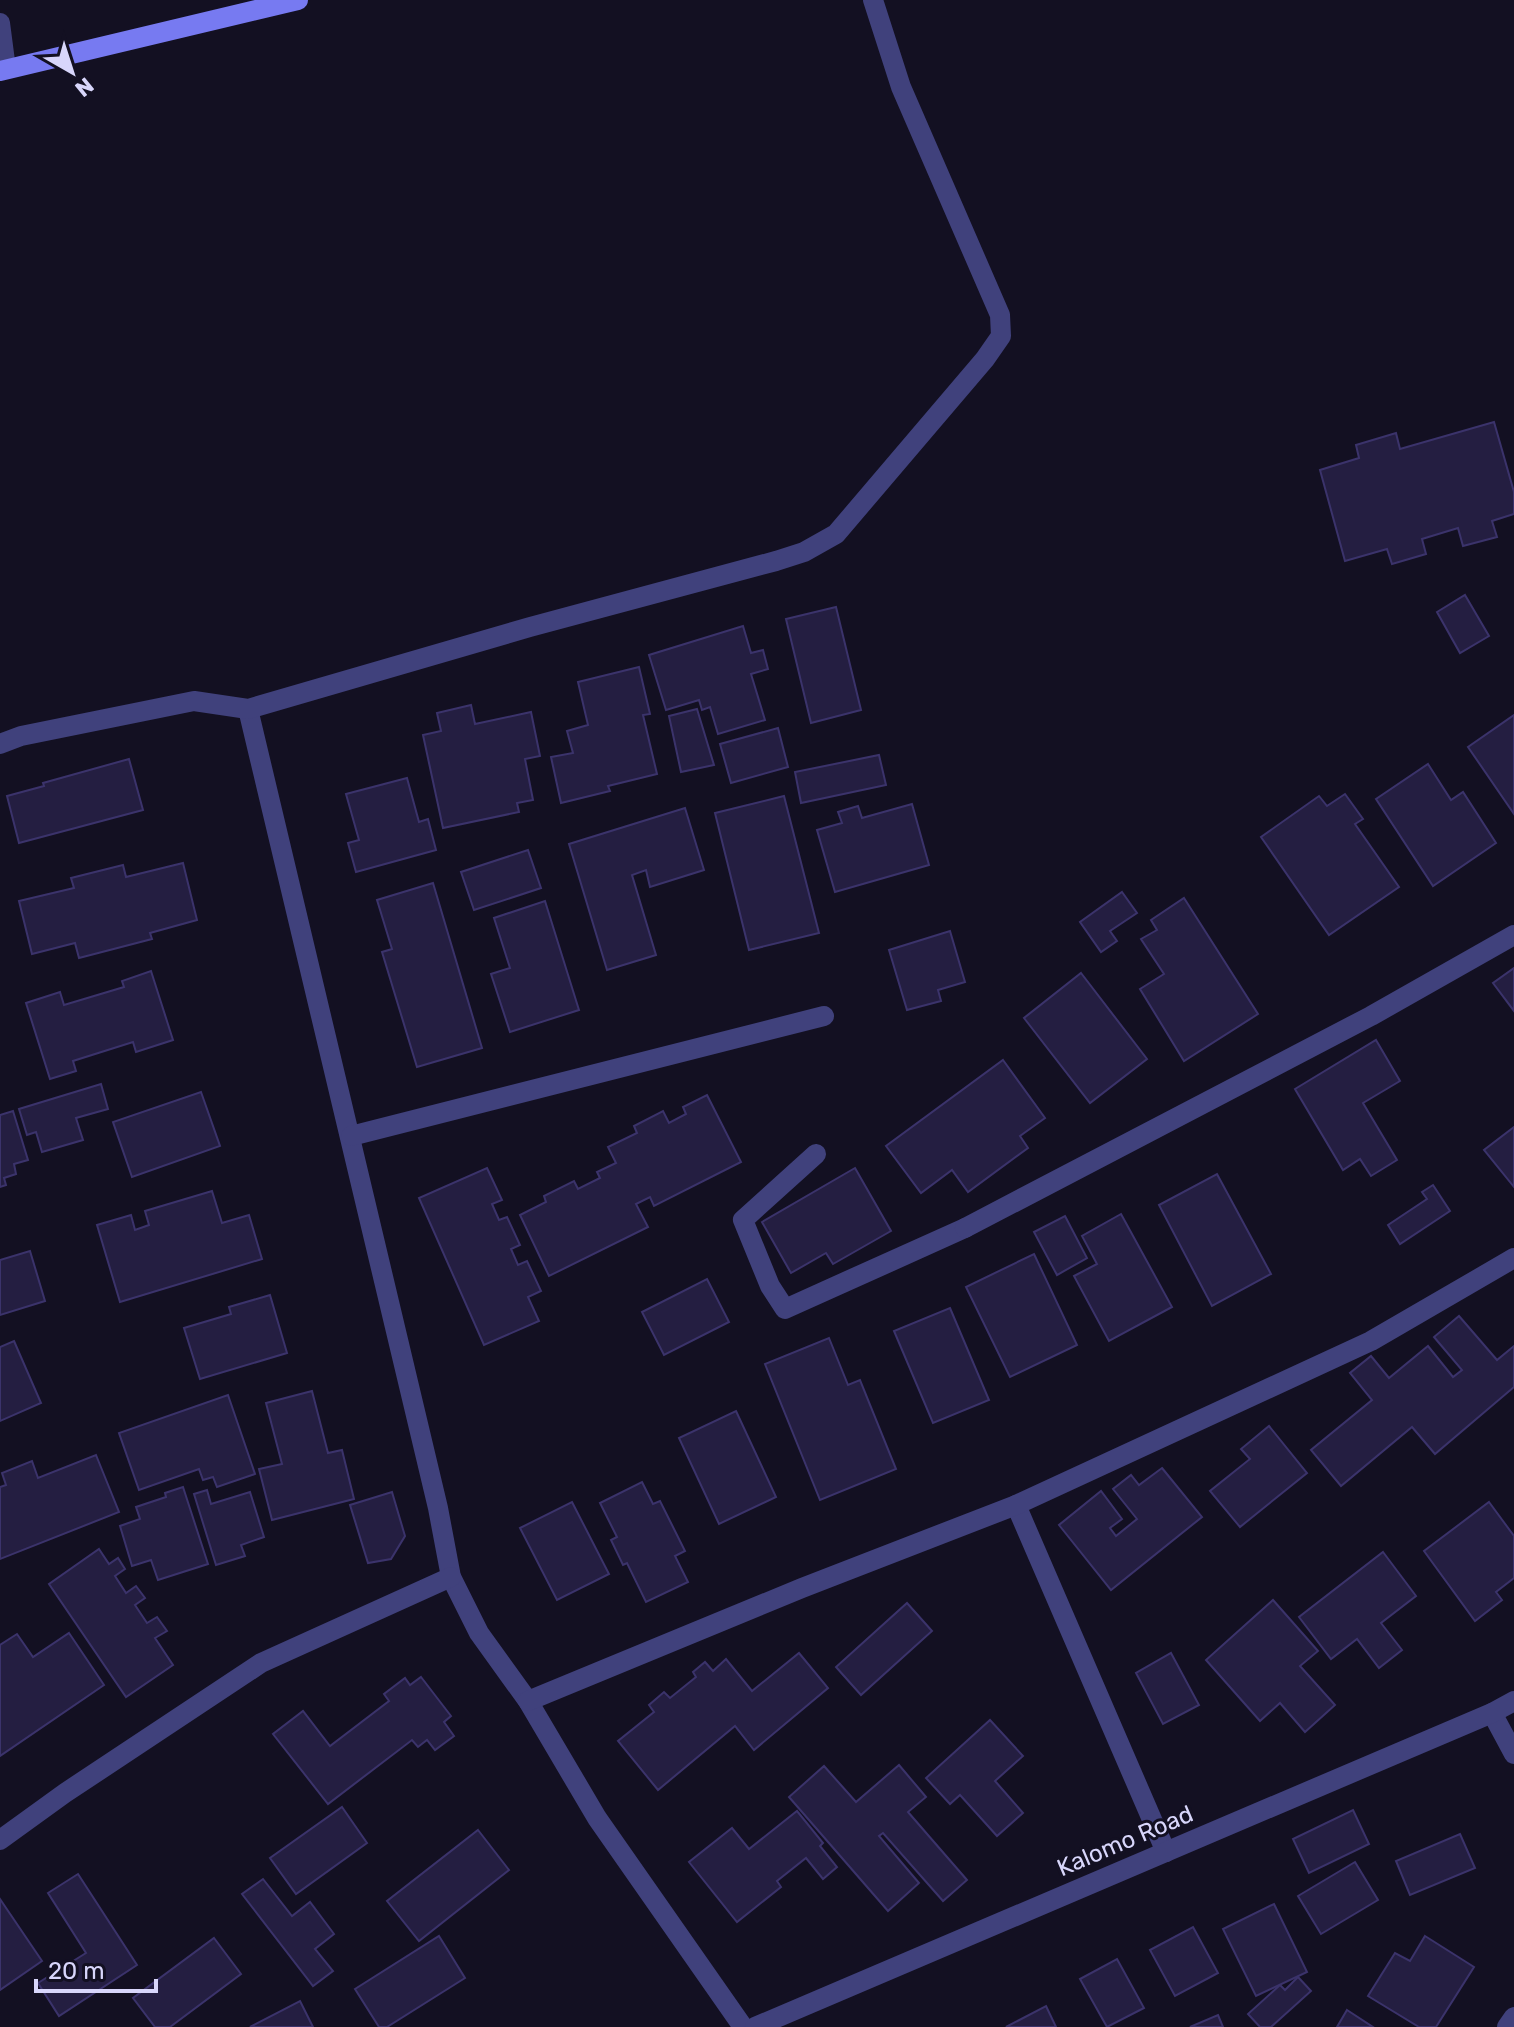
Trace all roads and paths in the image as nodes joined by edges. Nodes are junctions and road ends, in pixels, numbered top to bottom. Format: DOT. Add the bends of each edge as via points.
graph roads {
  1 [pos="298,0"];
  2 [pos="873,0"];
  3 [pos="0,23"];
  4 [pos="3,70"];
  5 [pos="248,709"];
  6 [pos="0,744"];
  7 [pos="1514,935"];
  8 [pos="824,1016"];
  9 [pos="351,1136"];
  10 [pos="816,1154"];
  11 [pos="1514,1258"];
  12 [pos="1016,1505"];
  13 [pos="451,1577"];
  14 [pos="528,1701"];
  15 [pos="1514,1701"];
  16 [pos="1492,1713"];
  17 [pos="1514,1754"];
  18 [pos="0,1840"];
  19 [pos="1166,1852"];
  20 [pos="1514,2017"];
  21 [pos="743,2027"];
  22 [pos="755,2027"];
  23 [pos="1507,2027"];
  1 -- 4 [label="main road"];
  2 -- 5 [label="street" via="901,87 1000,315 1001,336 836,534 776,561"];
  3 -- 4 [label="street"];
  5 -- 6 [label="street" via="194,701"];
  5 -- 9 [label="street"];
  7 -- 10 [label="street" via="1371,1016 965,1228 785,1309 743,1220"];
  8 -- 9 [label="street"];
  9 -- 13 [label="street"];
  11 -- 12 [label="street" via="1371,1341"];
  12 -- 14 [label="street"];
  12 -- 19 [label="street"];
  13 -- 14 [label="street" via="479,1633"];
  13 -- 18 [label="street" via="261,1663"];
  14 -- 21 [label="street" via="597,1818"];
  15 -- 16 [label="street, Kalomo Road"];
  16 -- 17 [label="street"];
  16 -- 19 [label="street, Kalomo Road"];
  19 -- 22 [label="street, Kalomo Road"];
  20 -- 23 [label="street"];
}
